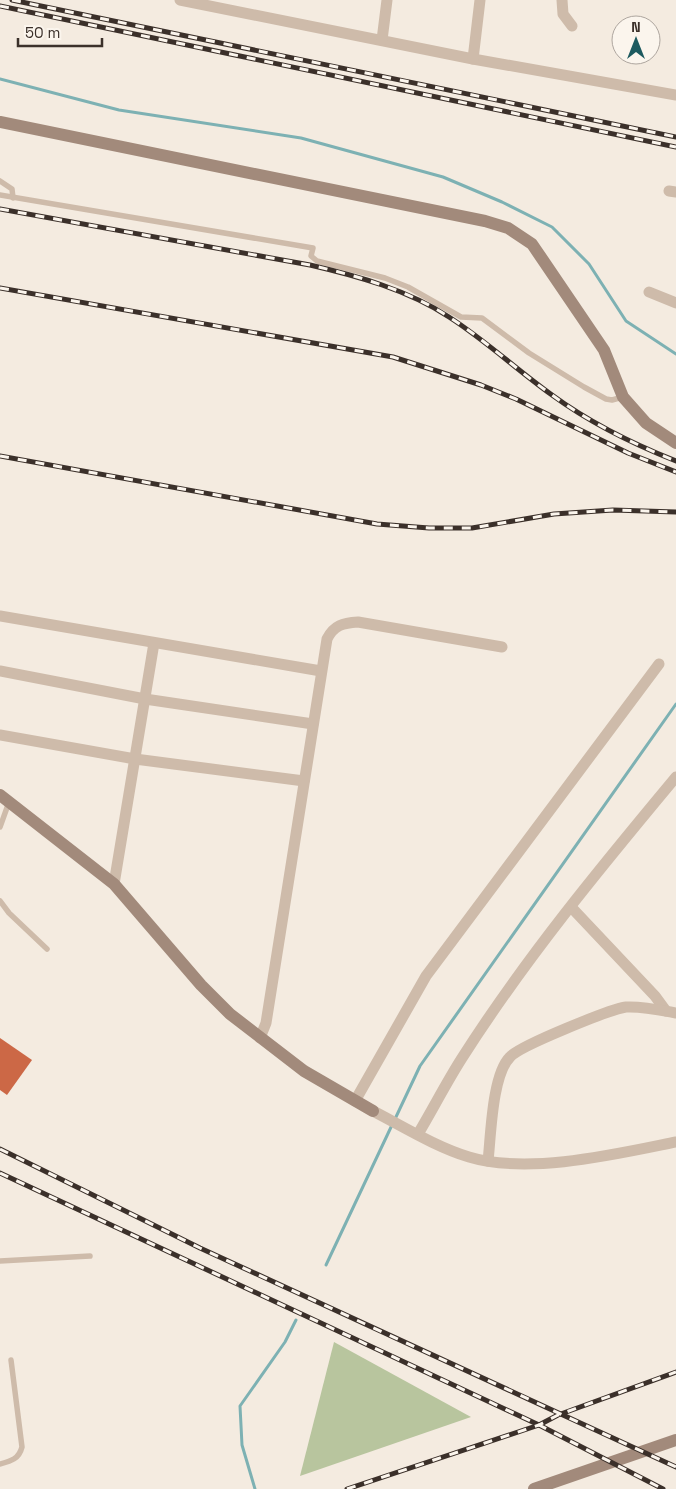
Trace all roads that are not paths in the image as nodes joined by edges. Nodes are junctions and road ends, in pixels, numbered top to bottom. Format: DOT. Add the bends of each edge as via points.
graph roads {
  1 [pos="180,0"];
  2 [pos="387,0"];
  3 [pos="480,0"];
  4 [pos="562,0"];
  5 [pos="572,26"];
  6 [pos="382,40"];
  7 [pos="473,59"];
  8 [pos="676,95"];
  9 [pos="0,122"];
  10 [pos="0,181"];
  11 [pos="0,195"];
  12 [pos="13,198"];
  13 [pos="649,292"];
  14 [pos="676,303"];
  15 [pos="623,397"];
  16 [pos="676,443"];
  17 [pos="0,616"];
  18 [pos="154,643"];
  19 [pos="502,647"];
  20 [pos="659,664"];
  21 [pos="0,671"];
  22 [pos="322,671"];
  23 [pos="145,699"];
  24 [pos="313,724"];
  25 [pos="0,735"];
  26 [pos="135,759"];
  27 [pos="676,777"];
  28 [pos="304,780"];
  29 [pos="5,799"];
  30 [pos="0,828"];
  31 [pos="114,884"];
  32 [pos="0,901"];
  33 [pos="571,907"];
  34 [pos="47,949"];
  35 [pos="671,1012"];
  36 [pos="260,1038"];
  37 [pos="356,1102"];
  38 [pos="373,1111"];
  39 [pos="414,1132"];
  40 [pos="676,1142"];
  41 [pos="488,1161"];
  42 [pos="90,1256"];
  43 [pos="0,1261"];
  44 [pos="11,1360"];
  45 [pos="676,1440"];
  46 [pos="0,1464"];
  47 [pos="534,1489"];
  1 -- 6 [label="street"];
  2 -- 6 [label="street"];
  3 -- 7 [label="street"];
  4 -- 5 [label="street" via="562,14"];
  6 -- 7 [label="street"];
  7 -- 8 [label="street"];
  9 -- 15 [label="street" via="508,228 527,239 540,254 604,350"];
  10 -- 12 [label="lane" via="12,189"];
  11 -- 12 [label="lane"];
  12 -- 15 [label="lane" via="313,248 311,256 317,261 385,278 461,317 482,318 529,353 584,387 606,399"];
  13 -- 14 [label="street"];
  15 -- 16 [label="street" via="646,423"];
  17 -- 18 [label="street"];
  18 -- 22 [label="street"];
  18 -- 23 [label="street"];
  19 -- 22 [label="street" via="358,622 344,623 332,629 327,638"];
  20 -- 37 [label="street" via="426,976"];
  21 -- 23 [label="street"];
  22 -- 24 [label="street"];
  23 -- 24 [label="street"];
  23 -- 26 [label="street"];
  24 -- 28 [label="street"];
  25 -- 26 [label="street"];
  26 -- 28 [label="street"];
  26 -- 31 [label="street"];
  27 -- 33 [label="street"];
  28 -- 36 [label="street" via="266,1023"];
  29 -- 30 [label="lane"];
  29 -- 31 [label="street"];
  31 -- 36 [label="street" via="201,985"];
  32 -- 34 [label="lane"];
  33 -- 35 [label="street"];
  33 -- 39 [label="street" via="468,1049"];
  35 -- 41 [label="street" via="621,1008 510,1056 497,1081"];
  36 -- 37 [label="street" via="304,1071"];
  37 -- 38 [label="street"];
  38 -- 39 [label="street"];
  39 -- 41 [label="street" via="470,1158"];
  40 -- 41 [label="street" via="576,1160 537,1163"];
  42 -- 43 [label="lane"];
  44 -- 46 [label="lane" via="22,1447 14,1460"];
  45 -- 47 [label="street"];
}
